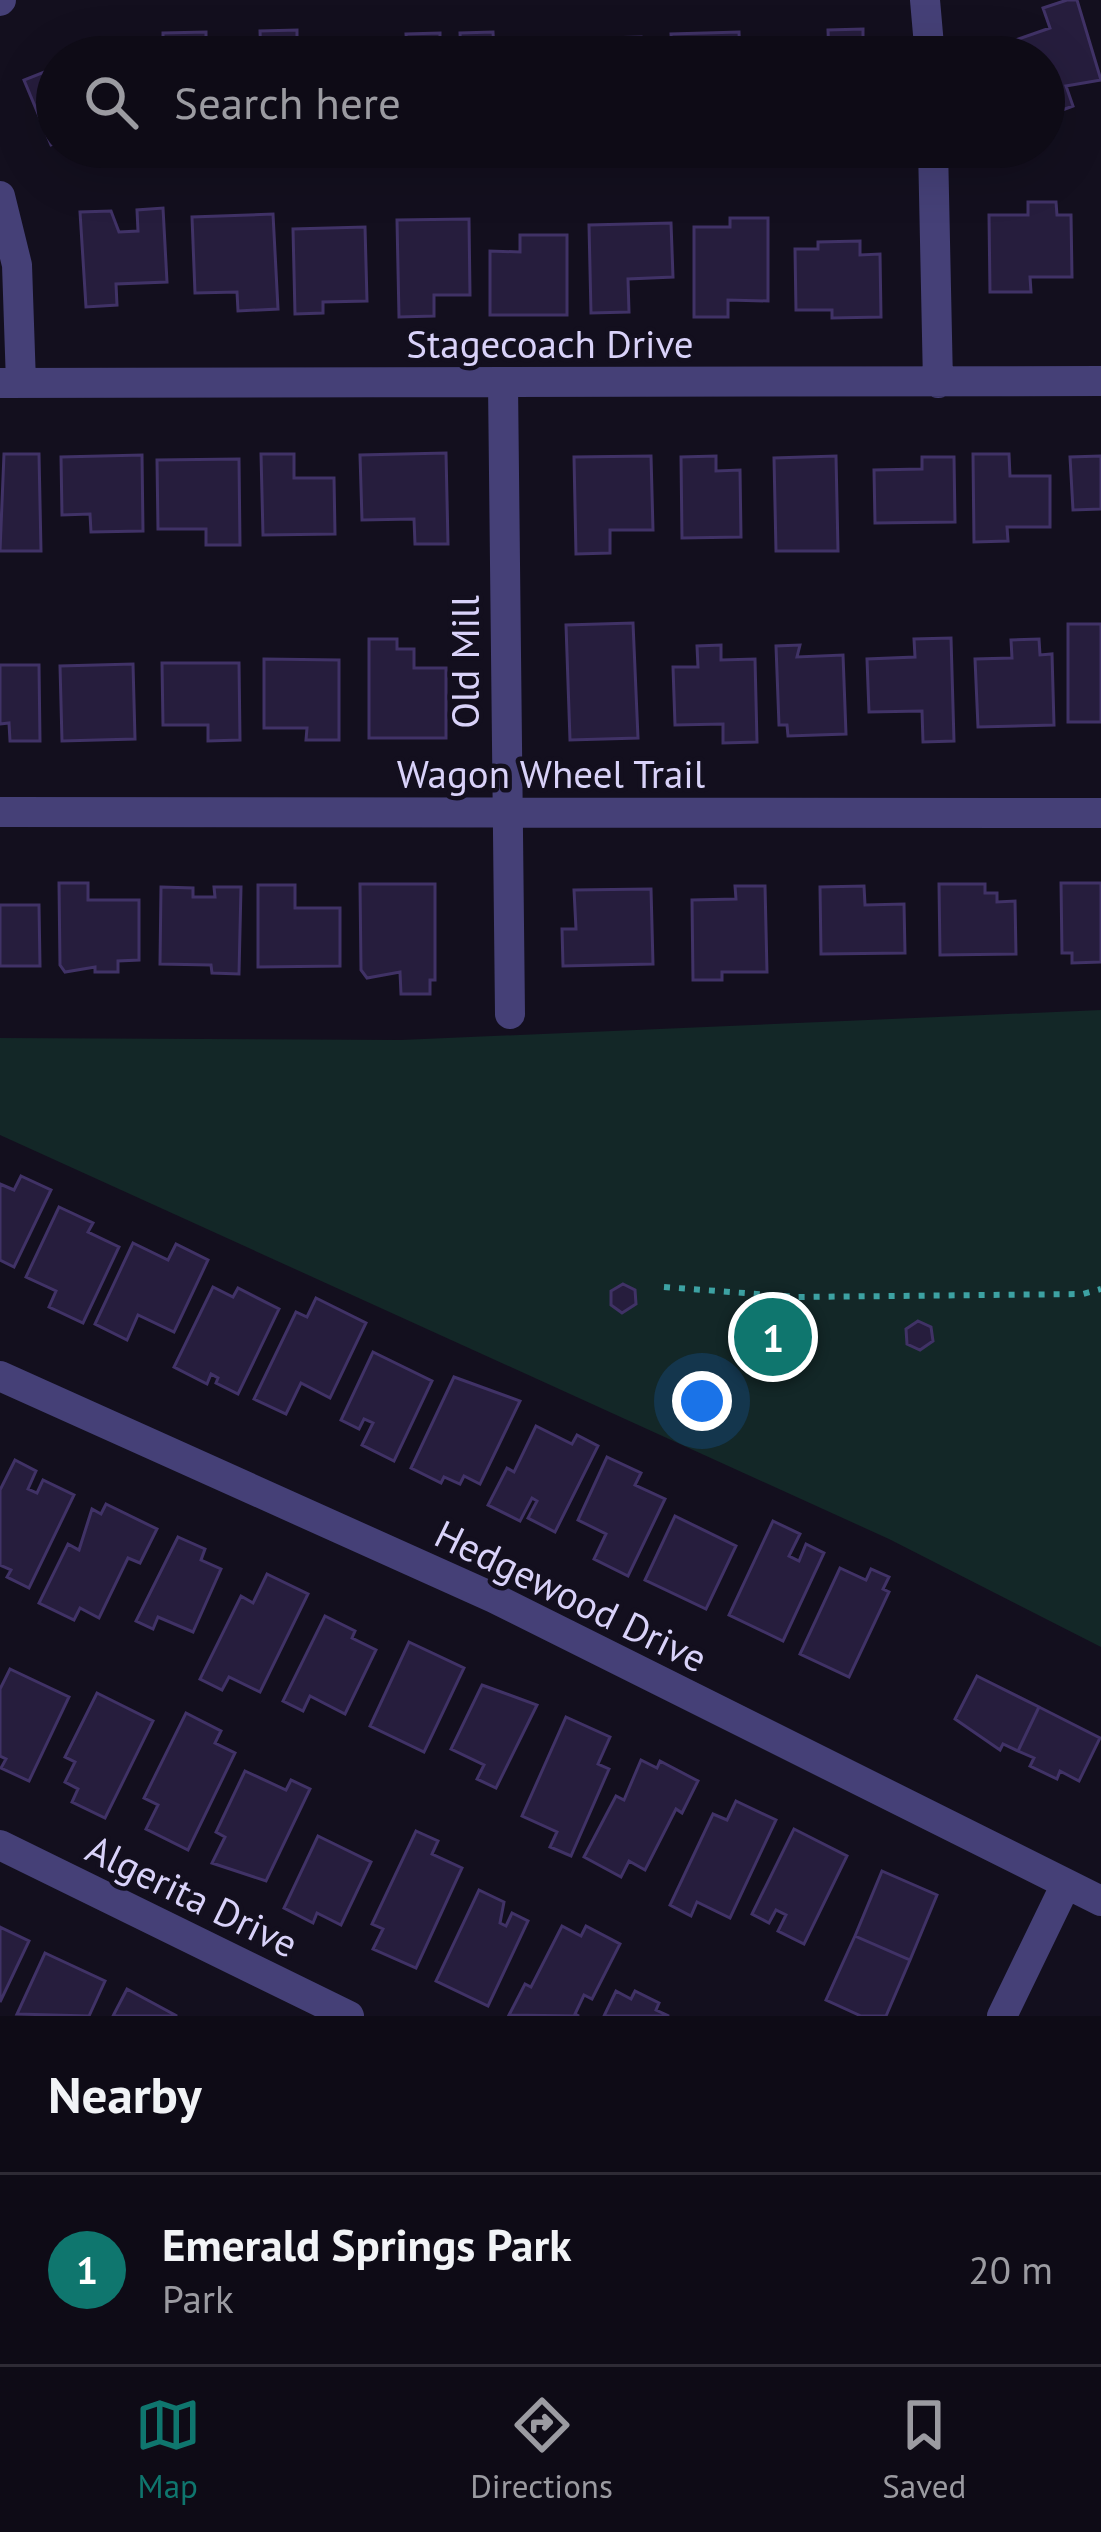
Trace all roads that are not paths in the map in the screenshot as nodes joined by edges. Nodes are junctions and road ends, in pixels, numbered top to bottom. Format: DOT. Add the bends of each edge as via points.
graph roads {
  1 [pos="925,0"];
  2 [pos="928,36"];
  3 [pos="933,168"];
  4 [pos="0,196"];
  5 [pos="1101,381"];
  6 [pos="11,383"];
  7 [pos="503,383"];
  8 [pos="938,383"];
  9 [pos="0,812"];
  10 [pos="504,812"];
  11 [pos="1101,813"];
  12 [pos="509,1014"];
  13 [pos="0,1376"];
  14 [pos="0,1845"];
  15 [pos="1066,1884"];
  16 [pos="1101,1901"];
  17 [pos="349,2016"];
  18 [pos="1002,2016"];
  1 -- 2 [label="street"];
  3 -- 8 [label="street"];
  4 -- 6 [label="street" via="17,265"];
  5 -- 8 [label="street, Stagecoach Drive"];
  6 -- 7 [label="street, Stagecoach Drive"];
  7 -- 8 [label="street, Stagecoach Drive"];
  7 -- 10 [label="street, Old Mill"];
  9 -- 10 [label="street, Wagon Wheel Trail"];
  10 -- 11 [label="street, Wagon Wheel Trail"];
  10 -- 12 [label="street, Old Mill"];
  13 -- 15 [label="street, Hedgewood Drive" via="494,1598"];
  14 -- 17 [label="street, Algerita Drive"];
  15 -- 16 [label="street, Hedgewood Drive"];
  15 -- 18 [label="street"];
}
